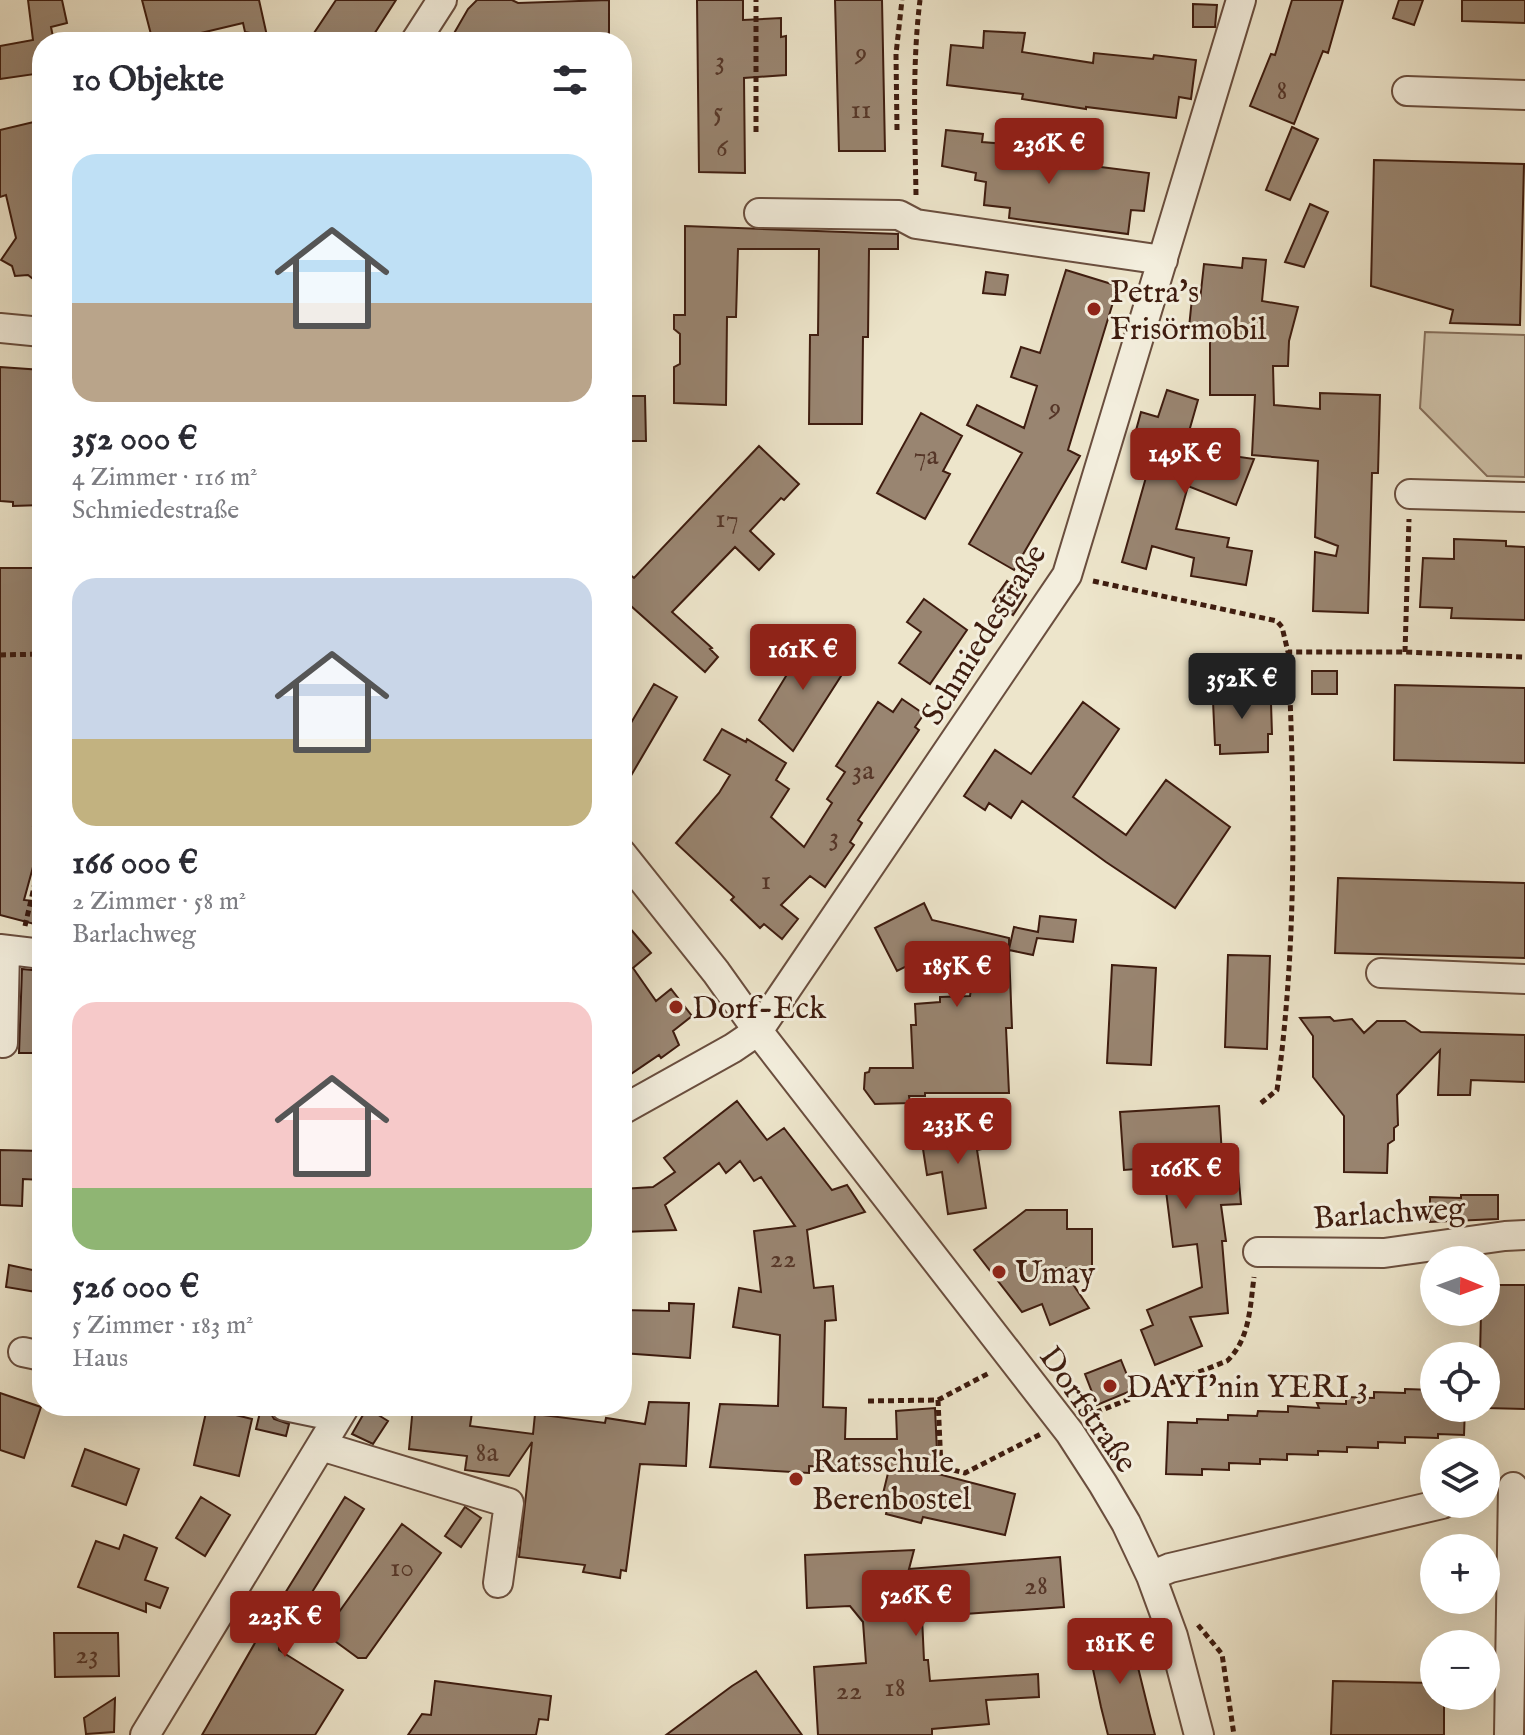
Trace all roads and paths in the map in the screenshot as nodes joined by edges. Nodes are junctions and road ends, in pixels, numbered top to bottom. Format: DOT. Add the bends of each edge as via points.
graph roads {
  1 [pos="442,0"];
  2 [pos="756,0"];
  3 [pos="902,0"];
  4 [pos="920,0"];
  5 [pos="1241,0"];
  6 [pos="421,32"];
  7 [pos="1407,91"];
  8 [pos="1525,95"];
  9 [pos="897,130"];
  10 [pos="756,132"];
  11 [pos="759,213"];
  12 [pos="916,224"];
  13 [pos="1163,260"];
  14 [pos="0,328"];
  15 [pos="32,331"];
  16 [pos="1410,494"];
  17 [pos="1525,497"];
  18 [pos="1067,575"];
  19 [pos="1288,652"];
  20 [pos="1405,652"];
  21 [pos="32,654"];
  22 [pos="0,655"];
  23 [pos="1525,657"];
  24 [pos="632,867"];
  25 [pos="32,891"];
  26 [pos="16,951"];
  27 [pos="1381,973"];
  28 [pos="1525,979"];
  29 [pos="758,1031"];
  30 [pos="3,1043"];
  31 [pos="1261,1103"];
  32 [pos="632,1104"];
  33 [pos="1525,1235"];
  34 [pos="1258,1252"];
  35 [pos="1014,1360"];
  36 [pos="938,1400"];
  37 [pos="868,1401"];
  38 [pos="339,1416"];
  39 [pos="1070,1433"];
  40 [pos="321,1446"];
  41 [pos="1508,1488"];
  42 [pos="1420,1509"];
  43 [pos="1151,1576"];
  44 [pos="498,1583"];
  45 [pos="1190,1615"];
  46 [pos="145,1735"];
  47 [pos="1199,1735"];
  48 [pos="1234,1735"];
  49 [pos="1509,1735"];
  1 -- 6 [label="street"];
  2 -- 10 [label="path"];
  3 -- 9 [label="path"];
  4 -- 12 [label="path"];
  5 -- 13 [label="street, Schmiedestraße"];
  7 -- 8 [label="street"];
  11 -- 12 [label="street" via="899,215"];
  12 -- 13 [label="street"];
  13 -- 18 [label="street, Schmiedestraße"];
  14 -- 15 [label="street"];
  16 -- 17 [label="street"];
  16 -- 20 [label="path"];
  18 -- 19 [label="path" via="1277,621"];
  18 -- 29 [label="street, Schmiedestraße"];
  19 -- 20 [label="path"];
  19 -- 31 [label="path" via="1292,900 1277,1090"];
  20 -- 23 [label="path"];
  21 -- 22 [label="path"];
  24 -- 29 [label="street, Dorfstraße"];
  25 -- 26 [label="path"];
  26 -- 30 [label="street"];
  27 -- 28 [label="street"];
  29 -- 32 [label="street"];
  29 -- 35 [label="street, Dorfstraße"];
  33 -- 34 [label="street, Barlachweg" via="1384,1253"];
  34 -- 39 [label="path" via="1245,1338 1237,1352 1227,1361 1094,1413"];
  35 -- 36 [label="path"];
  35 -- 39 [label="street, Dorfstraße"];
  36 -- 37 [label="path"];
  36 -- 39 [label="path" via="941,1467 965,1473 1045,1432 1055,1443"];
  38 -- 40 [label="street"];
  39 -- 43 [label="street, Dorfstraße" via="1126,1523"];
  40 -- 44 [label="street" via="509,1503"];
  40 -- 46 [label="street"];
  41 -- 49 [label="street"];
  42 -- 43 [label="street"];
  43 -- 47 [label="street, Dorfstraße"];
  45 -- 48 [label="path" via="1222,1654"];
}
